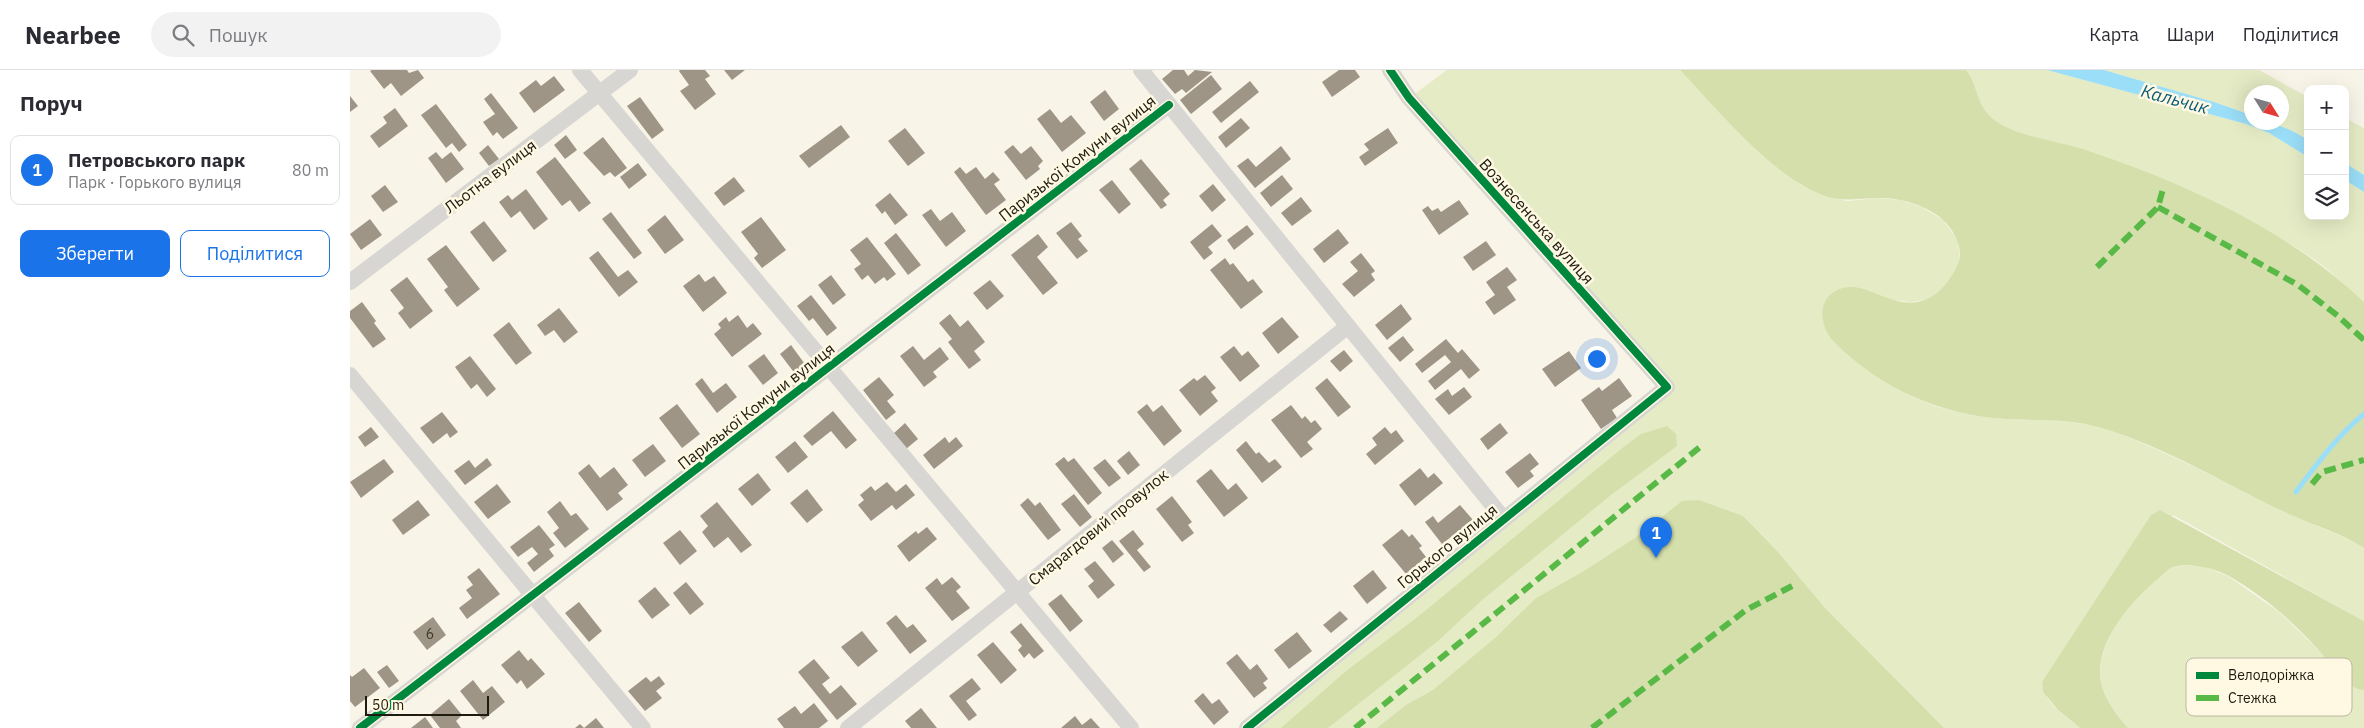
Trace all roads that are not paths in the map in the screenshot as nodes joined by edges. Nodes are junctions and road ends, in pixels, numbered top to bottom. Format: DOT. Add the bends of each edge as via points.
graph roads {
  1 [pos="580,70"];
  2 [pos="630,70"];
  3 [pos="1141,70"];
  4 [pos="1390,70"];
  5 [pos="600,93"];
  6 [pos="1169,105"];
  7 [pos="350,282"];
  8 [pos="1348,326"];
  9 [pos="829,367"];
  10 [pos="350,375"];
  11 [pos="1666,387"];
  12 [pos="1503,518"];
  13 [pos="1017,592"];
  14 [pos="533,595"];
  15 [pos="360,728"];
  16 [pos="643,728"];
  17 [pos="848,728"];
  18 [pos="1131,728"];
  19 [pos="1247,728"];
  1 -- 5 [label="street"];
  2 -- 5 [label="street, Льотна вулиця"];
  3 -- 6 [label="street"];
  4 -- 11 [label="street, Вознесенська вулиця" via="1409,98"];
  5 -- 7 [label="street, Льотна вулиця"];
  5 -- 9 [label="street"];
  6 -- 8 [label="street"];
  6 -- 9 [label="street, Паризької Комуни вулиця"];
  8 -- 12 [label="street"];
  8 -- 13 [label="street, Смарагдовий провулок"];
  9 -- 13 [label="street"];
  9 -- 14 [label="street, Паризької Комуни вулиця"];
  10 -- 14 [label="street"];
  11 -- 12 [label="street, Горького вулиця"];
  12 -- 19 [label="street, Горького вулиця"];
  13 -- 17 [label="street, Смарагдовий провулок"];
  13 -- 18 [label="street"];
  14 -- 15 [label="street, Паризької Комуни вулиця"];
  14 -- 16 [label="street"];
}
